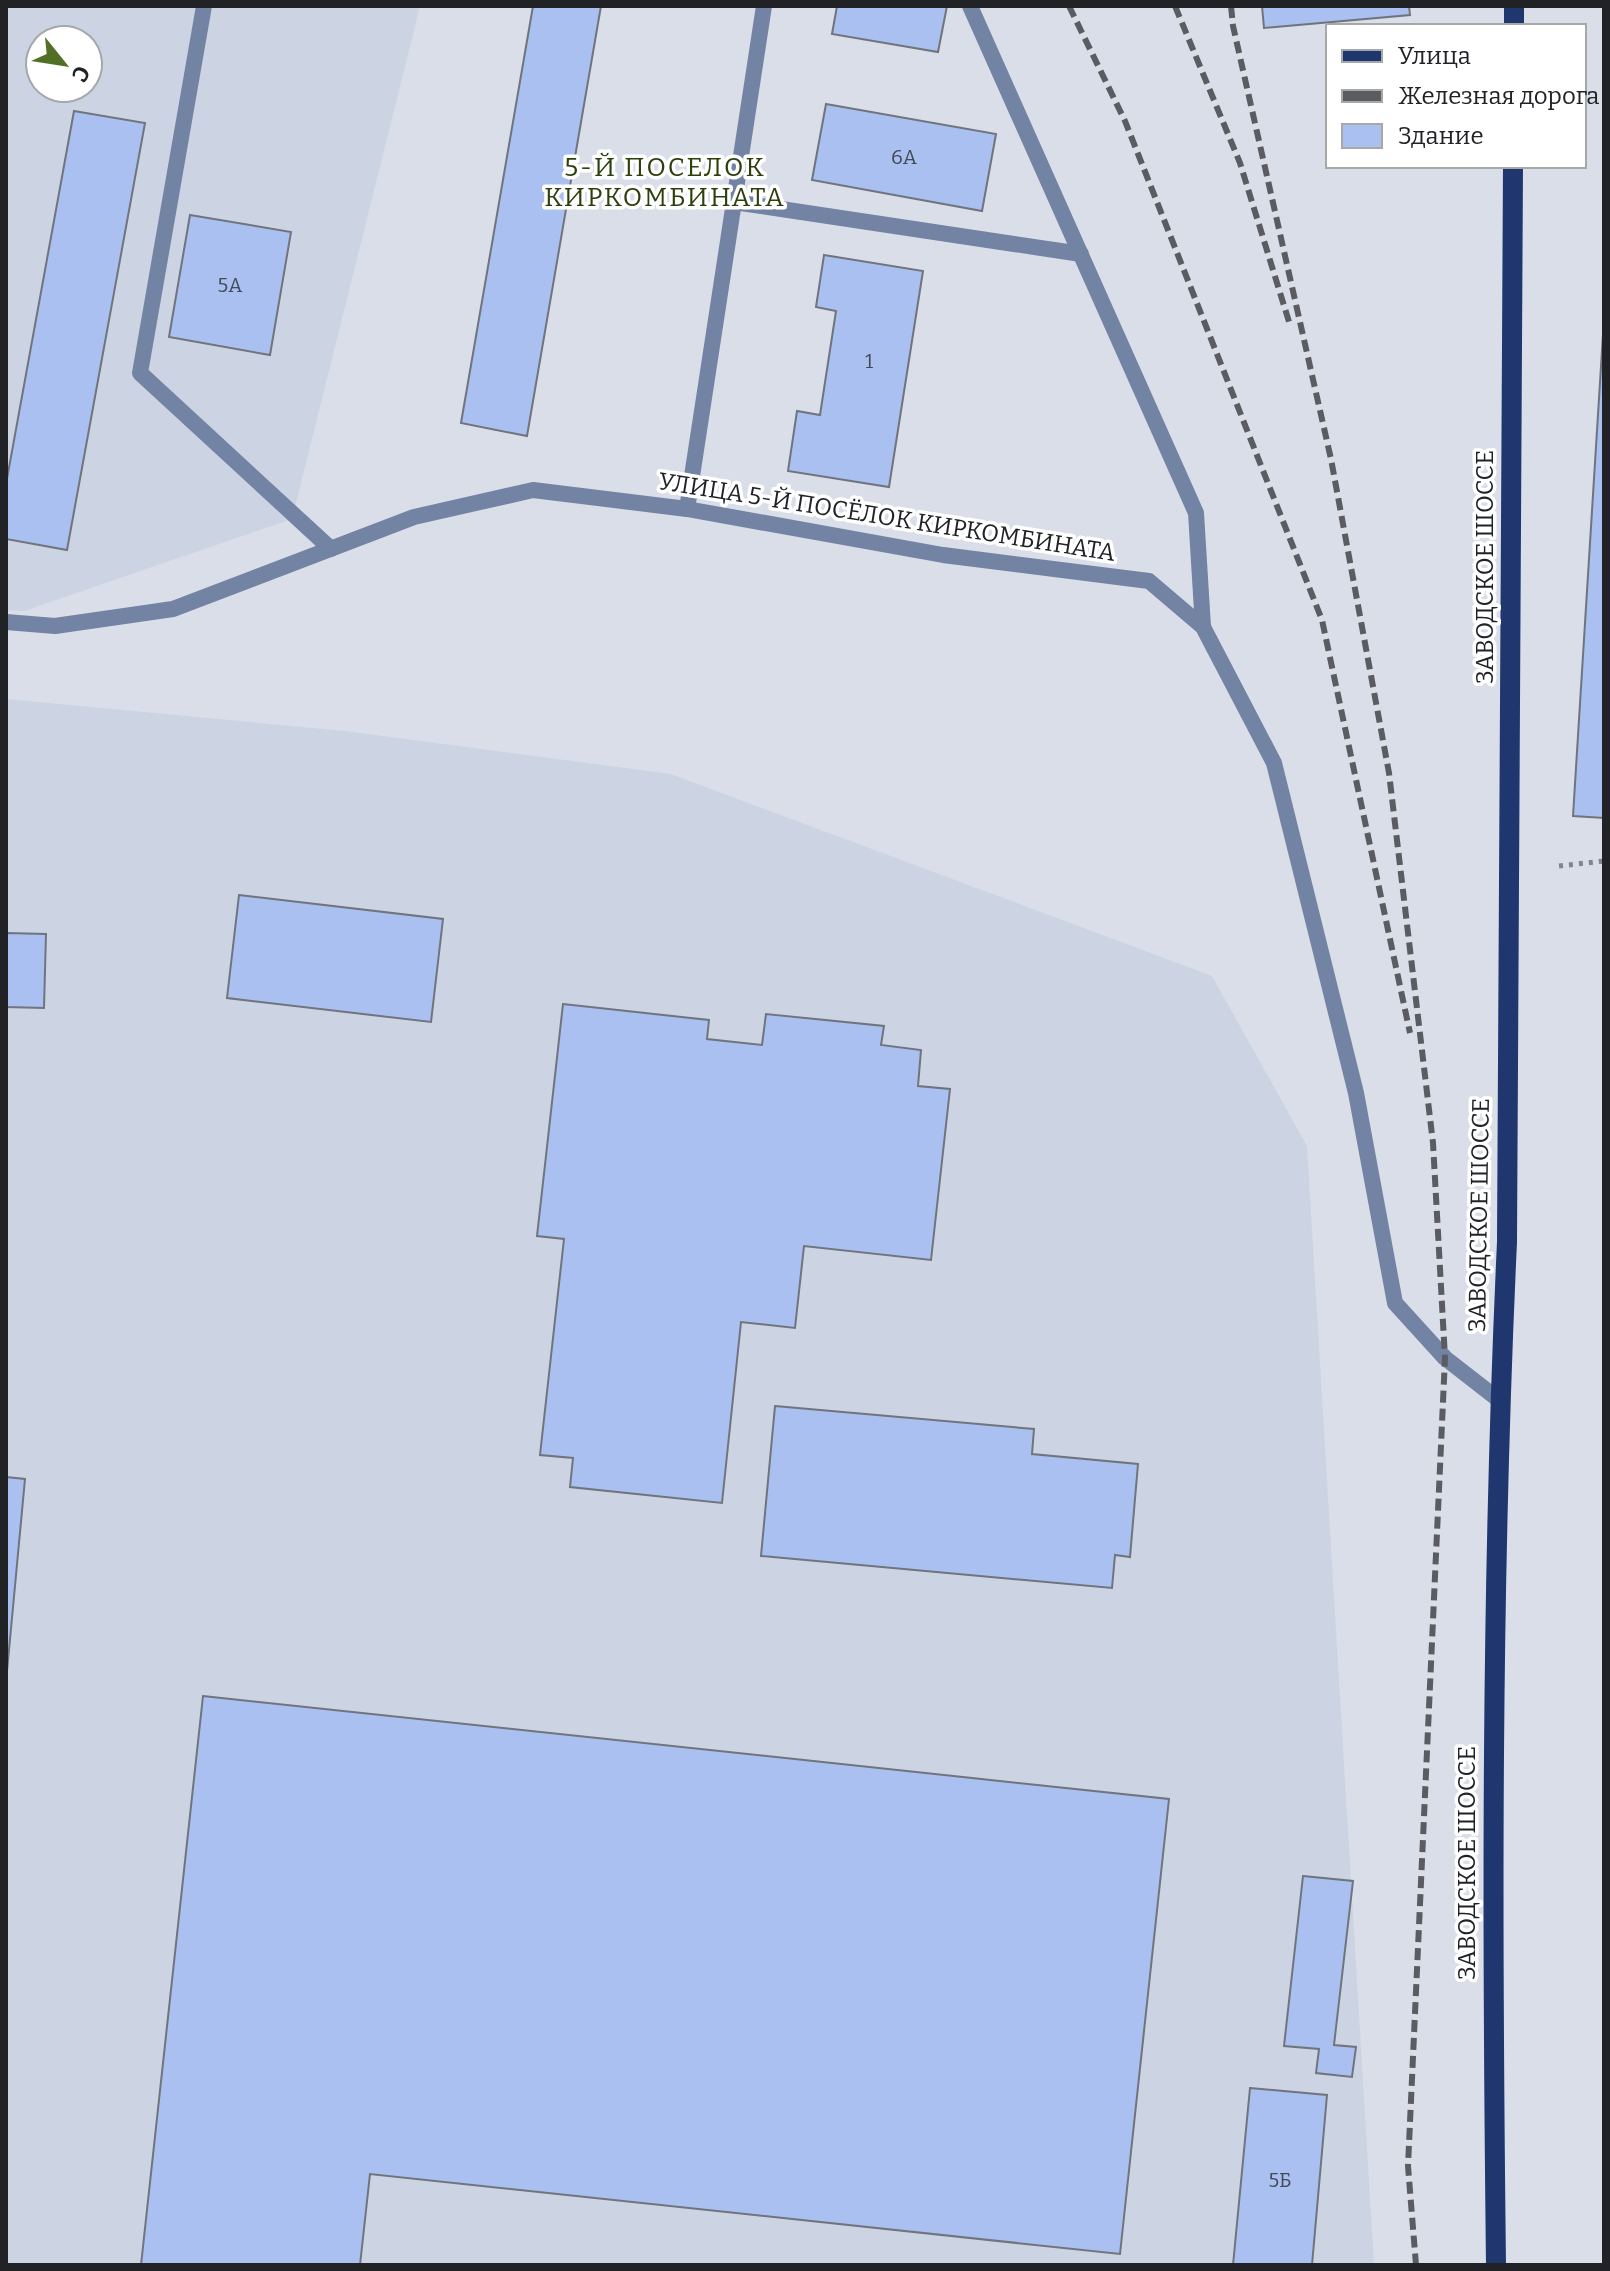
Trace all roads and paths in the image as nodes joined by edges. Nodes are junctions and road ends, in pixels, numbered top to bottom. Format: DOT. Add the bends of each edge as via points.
graph roads {
  1 [pos="204,6"];
  2 [pos="764,6"];
  3 [pos="970,6"];
  4 [pos="1513,168"];
  5 [pos="734,202"];
  6 [pos="1081,254"];
  7 [pos="687,509"];
  8 [pos="331,549"];
  9 [pos="6,622"];
  10 [pos="1203,627"];
  11 [pos="1604,861"];
  12 [pos="1559,866"];
  13 [pos="1499,1400"];
  14 [pos="1496,2265"];
  1 -- 8 [label="street" via="140,373"];
  2 -- 5 [label="street"];
  3 -- 6 [label="street"];
  4 -- 13 [label="main road, ЗАВОДСКОЕ ШОССЕ" via="1507,1227"];
  5 -- 6 [label="street"];
  5 -- 7 [label="street"];
  6 -- 10 [label="street" via="1196,513"];
  7 -- 8 [label="street, УЛИЦА 5-Й ПОСЁЛОК КИРКОМБИНАТА" via="533,490 414,517"];
  7 -- 10 [label="street, УЛИЦА 5-Й ПОСЁЛОК КИРКОМБИНАТА" via="943,555 1149,581"];
  8 -- 9 [label="street, УЛИЦА 5-Й ПОСЁЛОК КИРКОМБИНАТА" via="173,609 55,626"];
  10 -- 13 [label="street, УЛИЦА 5-Й ПОСЁЛОК КИРКОМБИНАТА" via="1274,763 1356,1093 1395,1303 1445,1358"];
  11 -- 12 [label="path"];
  13 -- 14 [label="main road, ЗАВОДСКОЕ ШОССЕ" via="1491,1896"];
}
